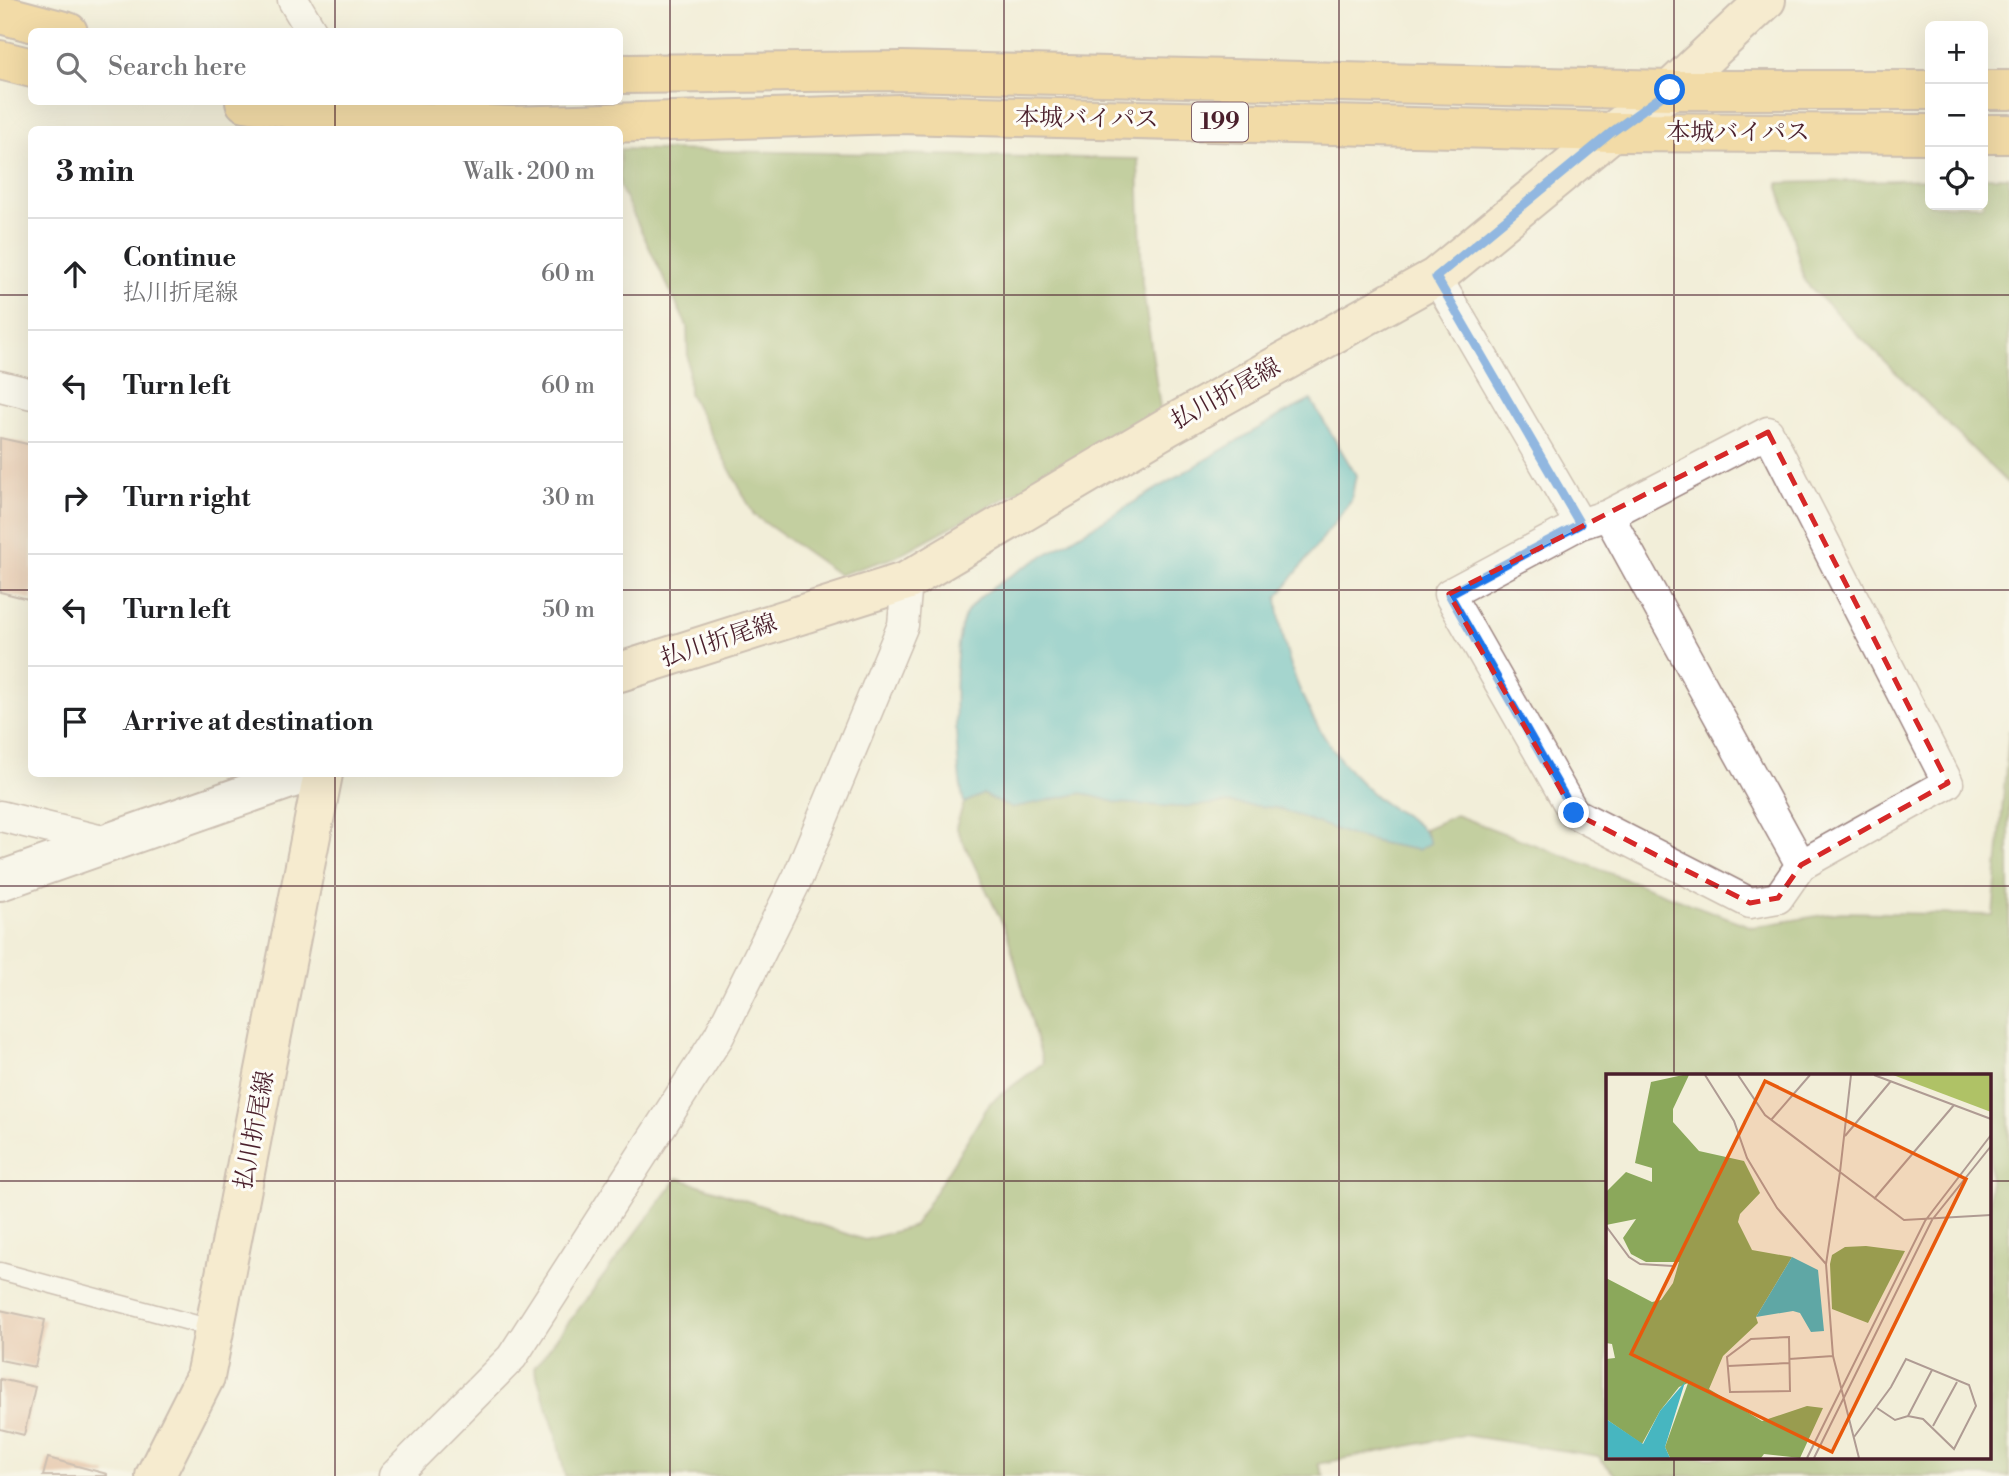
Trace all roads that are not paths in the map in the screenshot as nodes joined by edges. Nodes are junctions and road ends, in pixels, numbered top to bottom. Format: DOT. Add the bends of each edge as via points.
graph roads {
  1 [pos="293,0"];
  2 [pos="1766,0"];
  3 [pos="0,14"];
  4 [pos="53,28"];
  5 [pos="310,28"];
  6 [pos="0,60"];
  7 [pos="28,67"];
  8 [pos="623,74"];
  9 [pos="1670,90"];
  10 [pos="1925,90"];
  11 [pos="1988,90"];
  12 [pos="2009,90"];
  13 [pos="269,105"];
  14 [pos="367,117"];
  15 [pos="1612,132"];
  16 [pos="1925,134"];
  17 [pos="1988,134"];
  18 [pos="2009,134"];
  19 [pos="1436,277"];
  20 [pos="0,387"];
  21 [pos="28,393"];
  22 [pos="1594,519"];
  23 [pos="907,580"];
  24 [pos="623,671"];
  25 [pos="295,777"];
  26 [pos="322,777"];
  27 [pos="0,816"];
  28 [pos="107,842"];
  29 [pos="1801,865"];
  30 [pos="0,881"];
  31 [pos="0,1271"];
  32 [pos="215,1329"];
  33 [pos="155,1476"];
  34 [pos="394,1476"];
  1 -- 5 [label="street"];
  2 -- 9 [label="main road, 払川折尾線"];
  3 -- 4 [label="highway"];
  6 -- 7 [label="highway"];
  8 -- 9 [label="highway, 本城バイパス / 199" via="902,71"];
  9 -- 10 [label="highway, 本城バイパス / 199"];
  9 -- 15 [label="main road, 払川折尾線"];
  11 -- 12 [label="highway"];
  13 -- 14 [label="highway, 本城バイパス / 199"];
  14 -- 15 [label="highway, 本城バイパス / 199" via="510,126 899,114"];
  15 -- 16 [label="highway, 本城バイパス / 199"];
  15 -- 19 [label="main road, 払川折尾線"];
  17 -- 18 [label="highway"];
  19 -- 22 [label="street"];
  19 -- 23 [label="main road, 払川折尾線" via="1167,427"];
  20 -- 21 [label="street"];
  22 -- 29 [label="street"];
  22 -- 29 [label="street" via="1449,594 1574,813 1750,903 1778,898"];
  22 -- 29 [label="street" via="1768,432 1948,783"];
  23 -- 24 [label="main road, 払川折尾線"];
  23 -- 34 [label="street" via="903,625 798,877 719,1036 512,1357"];
  25 -- 28 [label="street"];
  26 -- 32 [label="main road, 払川折尾線"];
  27 -- 28 [label="street"];
  28 -- 30 [label="street"];
  31 -- 32 [label="lane"];
  32 -- 33 [label="main road, 払川折尾線" via="205,1377"];
}
